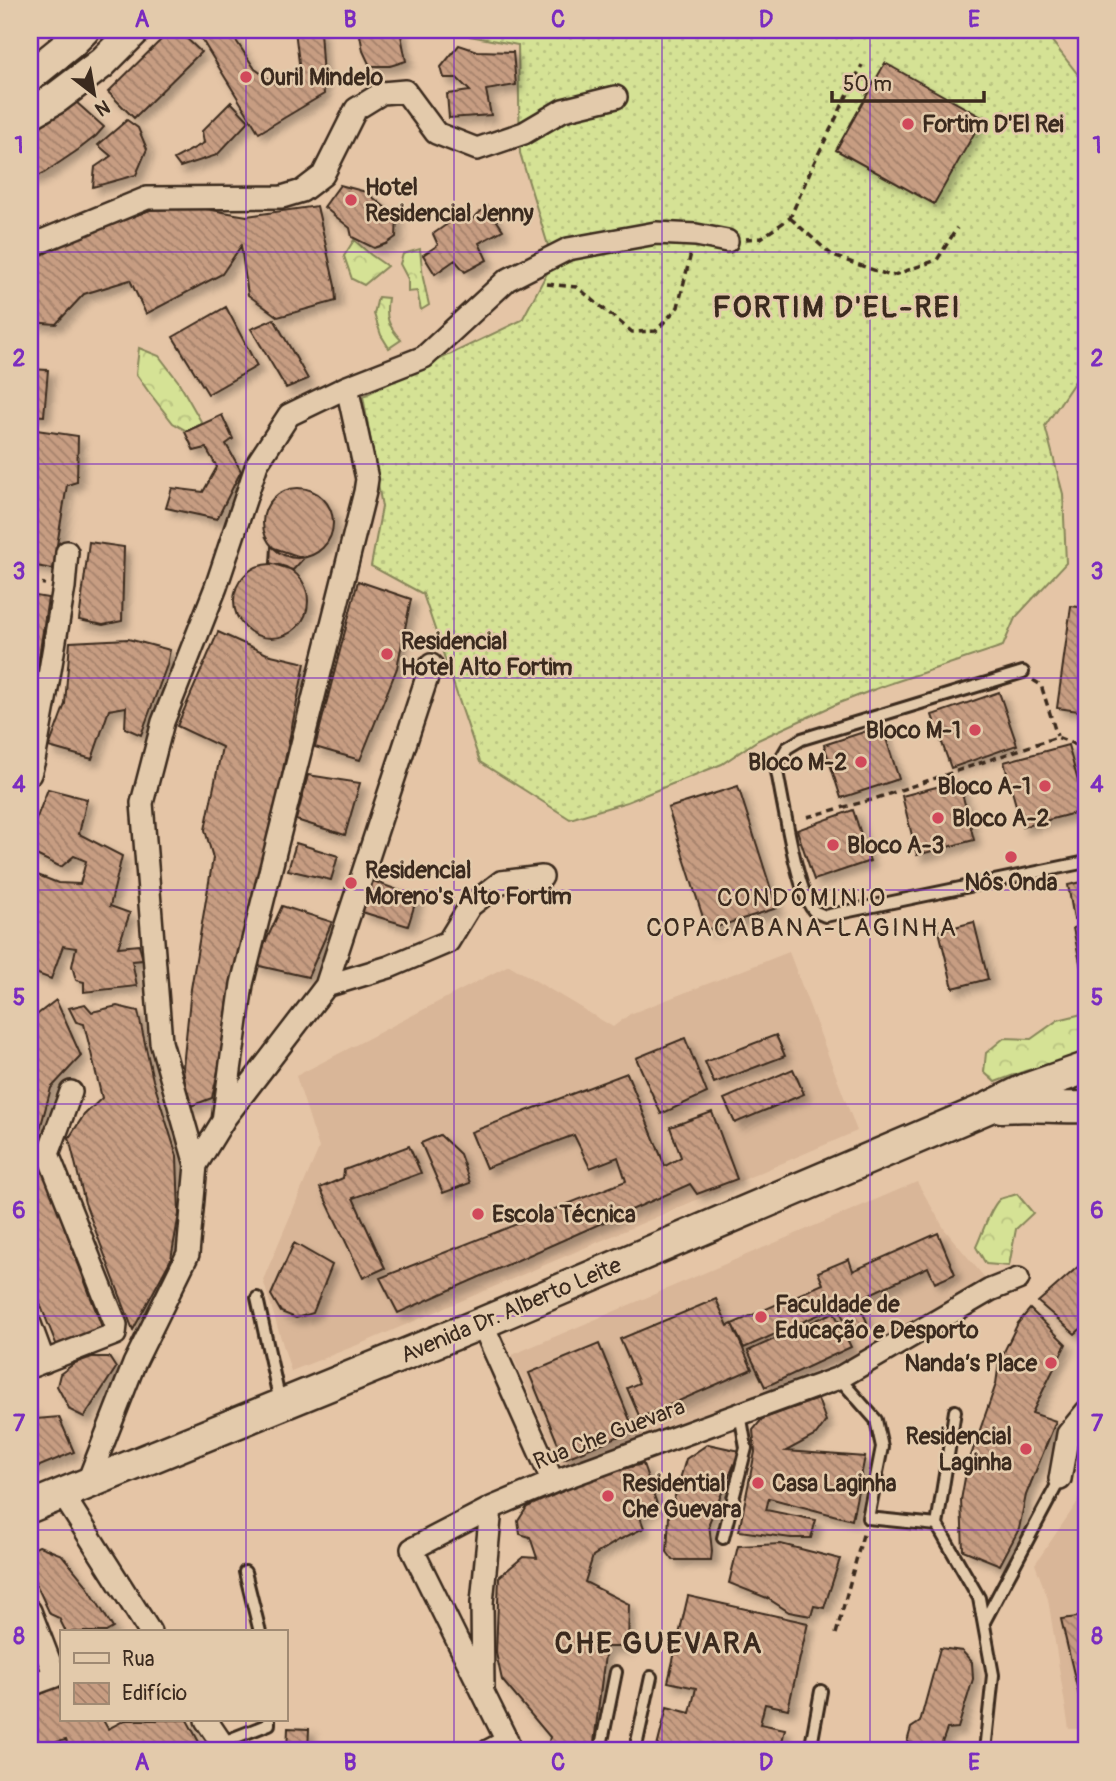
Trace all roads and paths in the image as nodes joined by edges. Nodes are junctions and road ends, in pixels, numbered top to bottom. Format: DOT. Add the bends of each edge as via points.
graph roads {
  1 [pos="84,30"];
  2 [pos="135,30"];
  3 [pos="862,65"];
  4 [pos="30,76"];
  5 [pos="616,97"];
  6 [pos="30,113"];
  7 [pos="790,218"];
  8 [pos="957,228"];
  9 [pos="696,235"];
  10 [pos="727,241"];
  11 [pos="30,246"];
  12 [pos="507,280"];
  13 [pos="347,387"];
  14 [pos="67,552"];
  15 [pos="431,665"];
  16 [pos="1023,672"];
  17 [pos="38,693"];
  18 [pos="1057,737"];
  19 [pos="1086,749"];
  20 [pos="30,774"];
  21 [pos="807,817"];
  22 [pos="1086,862"];
  23 [pos="542,877"];
  24 [pos="326,986"];
  25 [pos="1086,1068"];
  26 [pos="71,1092"];
  27 [pos="990,1107"];
  28 [pos="1086,1107"];
  29 [pos="223,1121"];
  30 [pos="195,1165"];
  31 [pos="1018,1279"];
  32 [pos="257,1298"];
  33 [pos="482,1323"];
  34 [pos="30,1324"];
  35 [pos="37,1365"];
  36 [pos="839,1378"];
  37 [pos="280,1404"];
  38 [pos="955,1411"];
  39 [pos="1086,1412"];
  40 [pos="740,1413"];
  41 [pos="1060,1479"];
  42 [pos="552,1482"];
  43 [pos="75,1490"];
  44 [pos="30,1507"];
  45 [pos="491,1508"];
  46 [pos="868,1518"];
  47 [pos="937,1525"];
  48 [pos="723,1538"];
  49 [pos="245,1572"];
  50 [pos="30,1611"];
  51 [pos="984,1622"];
  52 [pos="149,1630"];
  53 [pos="260,1630"];
  54 [pos="836,1634"];
  55 [pos="616,1672"];
  56 [pos="651,1677"];
  57 [pos="30,1685"];
  58 [pos="821,1691"];
  59 [pos="483,1692"];
  60 [pos="207,1722"];
  61 [pos="269,1722"];
  62 [pos="508,1746"];
  63 [pos="217,1748"];
  64 [pos="488,1751"];
  65 [pos="600,1751"];
  66 [pos="635,1751"];
  67 [pos="810,1751"];
  68 [pos="985,1751"];
  1 -- 4 [label="street"];
  2 -- 6 [label="street" via="102,63"];
  3 -- 7 [label="path"];
  5 -- 11 [label="street" via="563,110 524,133 477,149 436,133 405,91 382,93 356,109 323,175 302,191 282,197 147,198"];
  7 -- 8 [label="path" via="833,256 891,276 937,260"];
  7 -- 10 [label="path" via="761,238"];
  9 -- 10 [label="street"];
  9 -- 12 [label="street" via="656,233 569,248"];
  9 -- 12 [label="path" via="678,307 656,331 632,332 577,287"];
  12 -- 13 [label="street" via="424,357"];
  13 -- 29 [label="street" via="367,478 365,492 242,984"];
  13 -- 30 [label="street" via="289,415 257,464 216,587 163,722 142,803 161,1042"];
  14 -- 17 [label="street" via="64,587"];
  15 -- 24 [label="street"];
  16 -- 18 [label="path" via="1041,685"];
  16 -- 22 [label="lane" via="802,739 787,748 776,767 798,876 809,904 825,916"];
  17 -- 20 [label="street"];
  18 -- 19 [label="path"];
  18 -- 21 [label="path"];
  23 -- 24 [label="street" via="501,883 470,906 449,942"];
  24 -- 29 [label="street"];
  25 -- 27 [label="street, Avenida Dr. Alberto Leite"];
  26 -- 35 [label="street" via="48,1154 116,1325 115,1334"];
  27 -- 28 [label="street, Avenida Dr. Alberto Leite"];
  27 -- 33 [label="street, Avenida Dr. Alberto Leite"];
  29 -- 30 [label="street"];
  30 -- 43 [label="street" via="188,1254"];
  31 -- 36 [label="street, Rua Che Guevara" via="990,1290"];
  32 -- 37 [label="lane"];
  33 -- 37 [label="street, Avenida Dr. Alberto Leite"];
  33 -- 42 [label="street"];
  34 -- 35 [label="street"];
  36 -- 40 [label="street, Rua Che Guevara"];
  36 -- 46 [label="lane" via="876,1420 882,1447"];
  37 -- 43 [label="street, Avenida Dr. Alberto Leite"];
  38 -- 47 [label="lane"];
  39 -- 41 [label="street" via="1068,1434"];
  40 -- 42 [label="street, Rua Che Guevara"];
  40 -- 48 [label="lane" via="746,1448"];
  41 -- 51 [label="lane"];
  42 -- 45 [label="street, Rua Che Guevara"];
  43 -- 44 [label="street, Avenida Dr. Alberto Leite"];
  43 -- 52 [label="street"];
  45 -- 59 [label="street" via="482,1604"];
  45 -- 59 [label="street, Rua Che Guevara" via="412,1549"];
  46 -- 47 [label="lane"];
  46 -- 54 [label="path"];
  47 -- 51 [label="lane" via="979,1598"];
  49 -- 53 [label="lane"];
  50 -- 57 [label="street" via="55,1676"];
  51 -- 68 [label="lane" via="992,1675"];
  55 -- 65 [label="lane"];
  56 -- 66 [label="lane"];
  58 -- 67 [label="lane"];
  59 -- 62 [label="street, Rua Che Guevara"];
  60 -- 63 [label="street"];
  61 -- 63 [label="lane"];
  62 -- 64 [label="street, Rua Che Guevara"];
}
